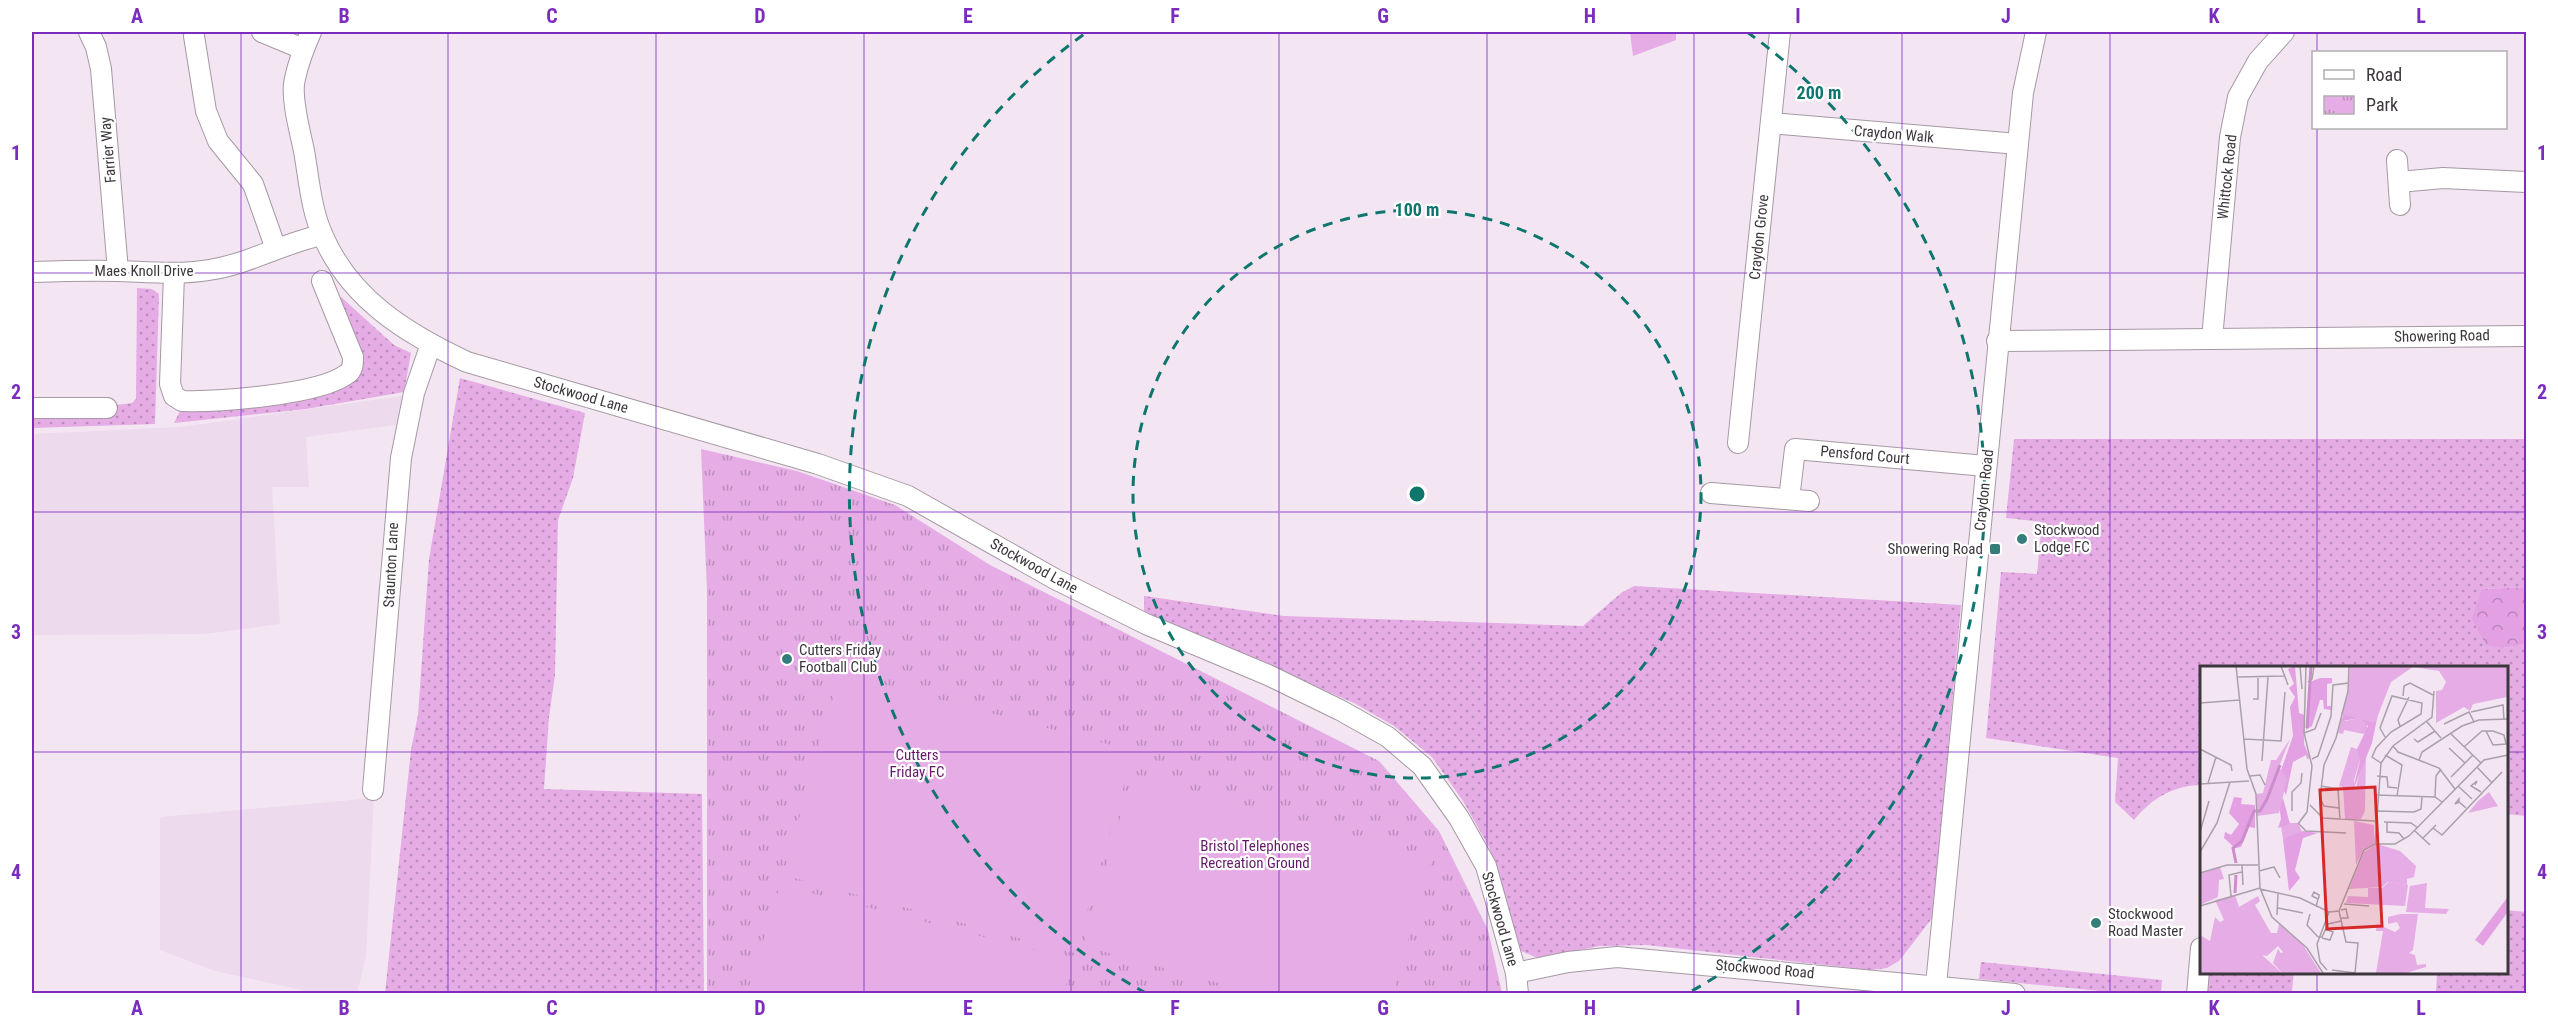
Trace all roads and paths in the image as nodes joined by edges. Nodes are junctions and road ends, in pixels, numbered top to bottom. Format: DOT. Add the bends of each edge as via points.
graph roads {
  1 [pos="88,32"];
  2 [pos="262,32"];
  3 [pos="1780,32"];
  4 [pos="2036,32"];
  5 [pos="2284,32"];
  6 [pos="194,36"];
  7 [pos="307,40"];
  8 [pos="1771,123"];
  9 [pos="2018,144"];
  10 [pos="2397,160"];
  11 [pos="2399,182"];
  12 [pos="2526,183"];
  13 [pos="2400,205"];
  14 [pos="322,235"];
  15 [pos="276,249"];
  16 [pos="118,271"];
  17 [pos="32,272"];
  18 [pos="174,275"];
  19 [pos="322,281"];
  20 [pos="2526,336"];
  21 [pos="2212,339"];
  22 [pos="1997,341"];
  23 [pos="431,344"];
  24 [pos="32,408"];
  25 [pos="107,408"];
  26 [pos="1738,443"];
  27 [pos="1986,466"];
  28 [pos="1711,493"];
  29 [pos="1789,499"];
  30 [pos="1809,501"];
  31 [pos="373,790"];
  32 [pos="2200,959"];
  33 [pos="1516,973"];
  34 [pos="1936,985"];
  35 [pos="1518,993"];
  36 [pos="2015,993"];
  37 [pos="2197,993"];
  1 -- 16 [label="street, Farrier Way" via="100,69"];
  2 -- 7 [label="street"];
  3 -- 8 [label="street, Craydon Grove"];
  4 -- 9 [label="street, Craydon Road" via="2023,93"];
  5 -- 21 [label="street, Whittock Road" via="2258,61 2238,98 2230,136"];
  6 -- 15 [label="street" via="206,111 218,141 253,184"];
  7 -- 14 [label="street" via="294,86"];
  8 -- 9 [label="street, Craydon Walk"];
  8 -- 26 [label="street, Craydon Grove"];
  9 -- 22 [label="street, Craydon Road"];
  10 -- 11 [label="street"];
  11 -- 12 [label="street" via="2443,178"];
  11 -- 13 [label="street"];
  14 -- 15 [label="street, Maes Knoll Drive"];
  14 -- 23 [label="street, Stockwood Lane" via="338,266 363,296 394,322"];
  15 -- 18 [label="street, Maes Knoll Drive" via="238,265"];
  16 -- 17 [label="street, Maes Knoll Drive"];
  16 -- 18 [label="street, Maes Knoll Drive"];
  18 -- 19 [label="street" via="170,384 174,396 182,400 263,397 323,384 348,374 353,357"];
  20 -- 21 [label="street, Showering Road"];
  21 -- 22 [label="street, Showering Road"];
  22 -- 27 [label="street, Craydon Road"];
  23 -- 31 [label="street, Staunton Lane" via="414,393 401,458"];
  23 -- 33 [label="street, Stockwood Lane" via="467,362 818,464 908,496 1054,579 1146,624 1268,675 1378,732 1422,766 1459,818 1486,866"];
  24 -- 25 [label="street"];
  27 -- 29 [label="street, Pensford Court" via="1795,449"];
  27 -- 34 [label="street, Craydon Road"];
  28 -- 29 [label="street"];
  29 -- 30 [label="street"];
  32 -- 37 [label="street"];
  33 -- 34 [label="street, Stockwood Road" via="1617,957"];
  33 -- 35 [label="street, Stockwood Lane"];
  34 -- 36 [label="street, Stockwood Road"];
}
